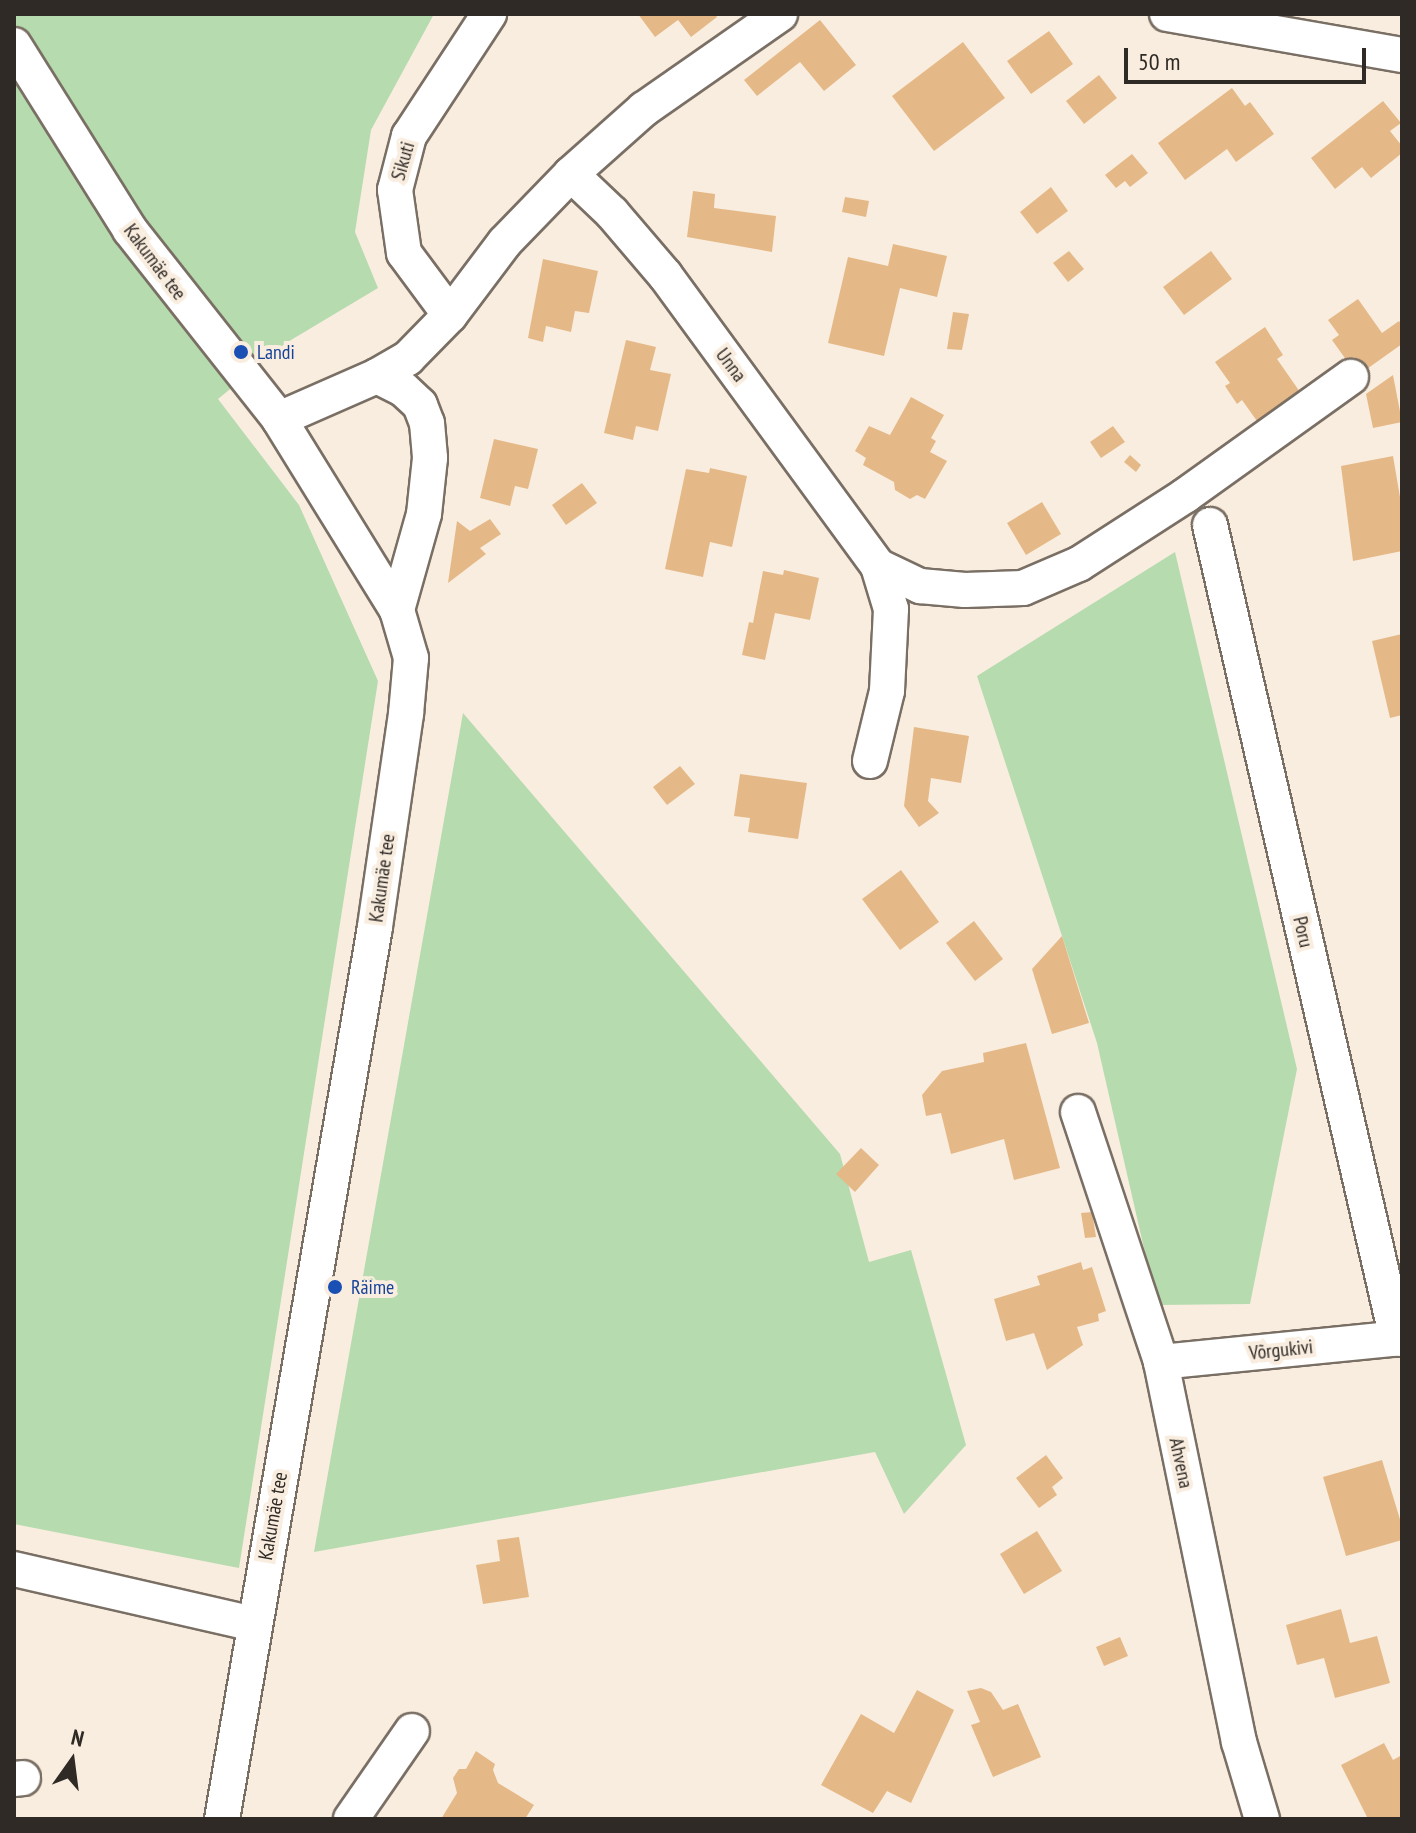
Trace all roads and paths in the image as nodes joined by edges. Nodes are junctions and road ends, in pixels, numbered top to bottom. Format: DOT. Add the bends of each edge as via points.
graph roads {
  1 [pos="489,14"];
  2 [pos="780,14"];
  3 [pos="1167,14"];
  4 [pos="14,45"];
  5 [pos="1402,55"];
  6 [pos="571,174"];
  7 [pos="450,315"];
  8 [pos="377,376"];
  9 [pos="1351,377"];
  10 [pos="279,419"];
  11 [pos="1210,525"];
  12 [pos="878,566"];
  13 [pos="397,610"];
  14 [pos="870,761"];
  15 [pos="1078,1112"];
  16 [pos="1399,1338"];
  17 [pos="1161,1362"];
  18 [pos="14,1569"];
  19 [pos="254,1624"];
  20 [pos="412,1731"];
  21 [pos="222,1819"];
  22 [pos="351,1819"];
  23 [pos="1262,1819"];
  1 -- 7 [label="street, Sikuti" via="409,136 395,190 404,253"];
  2 -- 6 [label="street" via="644,109"];
  3 -- 5 [label="street"];
  4 -- 10 [label="street, Kakumäe tee" via="130,230"];
  6 -- 7 [label="street" via="505,242"];
  6 -- 12 [label="street, Unna" via="665,275"];
  7 -- 8 [label="street" via="408,358"];
  8 -- 10 [label="street"];
  8 -- 13 [label="street" via="420,405 430,458 424,514"];
  9 -- 12 [label="street, Unna" via="1079,564 1023,588 920,586"];
  10 -- 13 [label="street, Kakumäe tee"];
  11 -- 16 [label="street, Poru"];
  12 -- 14 [label="street, Unna" via="891,609 887,691"];
  13 -- 19 [label="street, Kakumäe tee" via="411,658 406,714 375,927"];
  15 -- 17 [label="street, Ahvena"];
  16 -- 17 [label="street, Võrgukivi"];
  17 -- 23 [label="street, Ahvena" via="1239,1742"];
  18 -- 19 [label="street"];
  19 -- 21 [label="street, Kakumäe tee"];
  20 -- 22 [label="street"];
}
